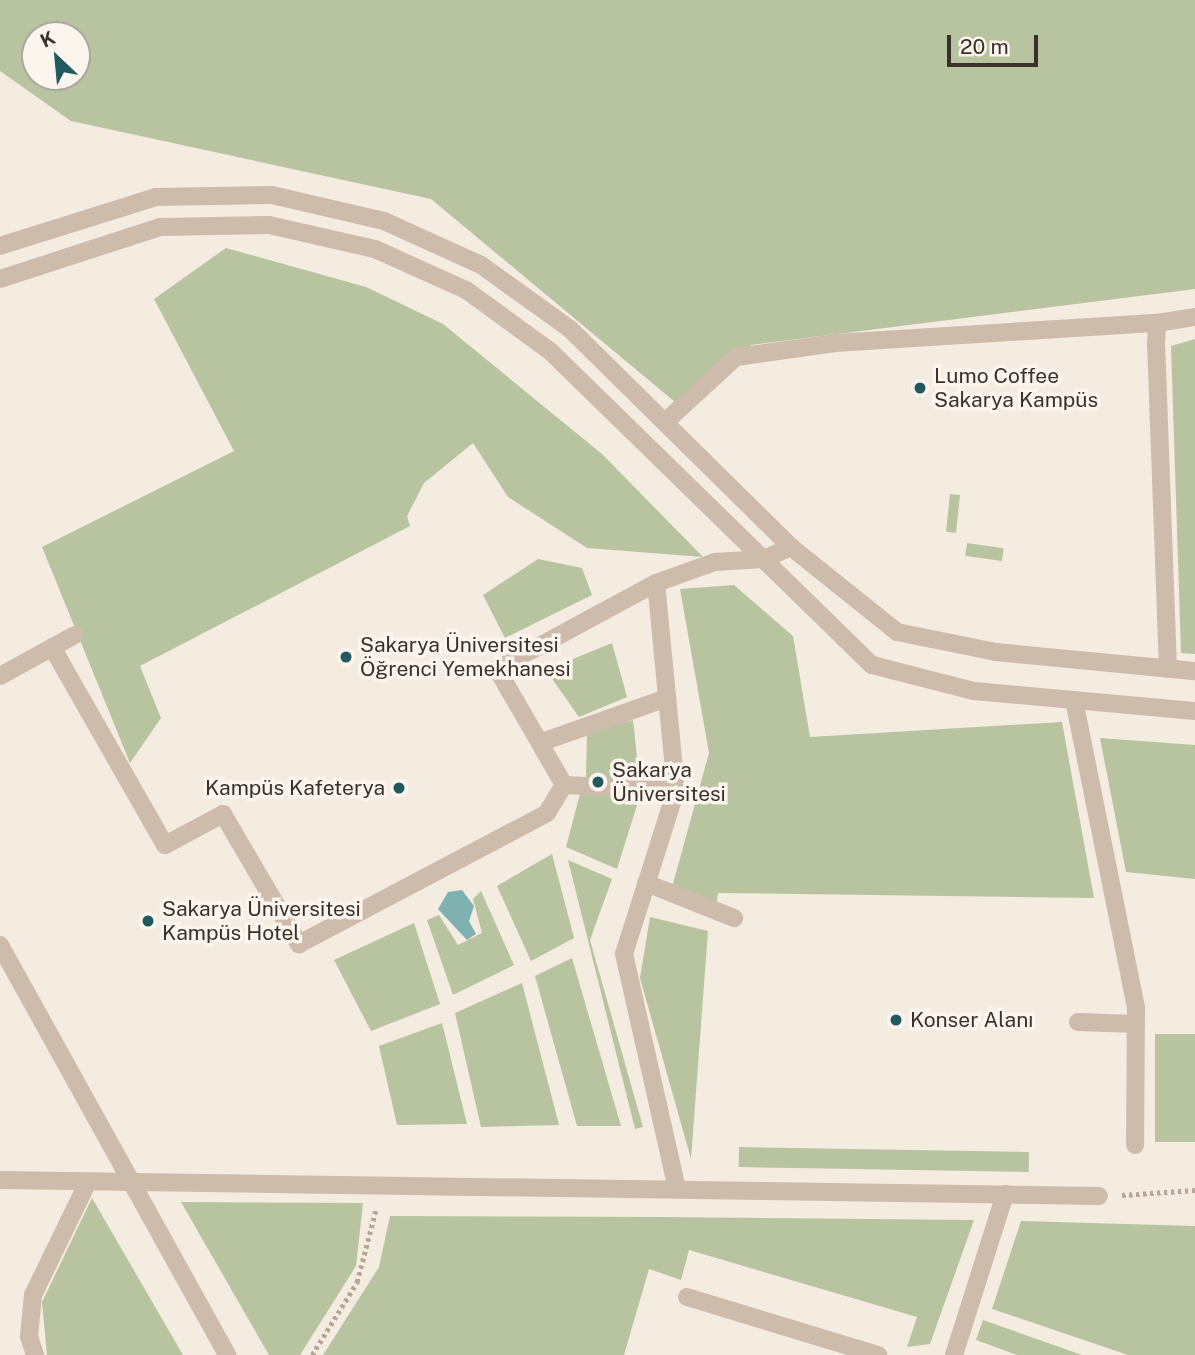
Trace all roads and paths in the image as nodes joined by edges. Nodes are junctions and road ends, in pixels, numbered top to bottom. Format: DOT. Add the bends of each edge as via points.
graph roads {
  1 [pos="0,246"];
  2 [pos="0,279"];
  3 [pos="1195,317"];
  4 [pos="1157,323"];
  5 [pos="665,422"];
  6 [pos="791,547"];
  7 [pos="764,559"];
  8 [pos="656,583"];
  9 [pos="75,635"];
  10 [pos="52,647"];
  11 [pos="1168,669"];
  12 [pos="1195,671"];
  13 [pos="0,676"];
  14 [pos="667,698"];
  15 [pos="1074,700"];
  16 [pos="1195,711"];
  17 [pos="542,742"];
  18 [pos="564,785"];
  19 [pos="676,790"];
  20 [pos="646,883"];
  21 [pos="734,918"];
  22 [pos="0,945"];
  23 [pos="1078,1021"];
  24 [pos="1136,1024"];
  25 [pos="1135,1145"];
  26 [pos="0,1180"];
  27 [pos="87,1184"];
  28 [pos="129,1185"];
  29 [pos="380,1187"];
  30 [pos="677,1189"];
  31 [pos="1195,1190"];
  32 [pos="1005,1194"];
  33 [pos="1099,1196"];
  34 [pos="687,1297"];
  35 [pos="35,1355"];
  36 [pos="227,1355"];
  37 [pos="312,1355"];
  38 [pos="878,1355"];
  39 [pos="954,1355"];
  1 -- 5 [label="street" via="156,197 272,195 384,221 481,265 537,305"];
  2 -- 7 [label="street" via="160,227 269,225 375,249 466,290 550,351"];
  3 -- 4 [label="street"];
  4 -- 5 [label="street" via="835,343 736,356"];
  4 -- 11 [label="street"];
  5 -- 6 [label="street"];
  6 -- 7 [label="street"];
  6 -- 11 [label="street" via="897,632 996,652"];
  7 -- 8 [label="street" via="715,562"];
  7 -- 15 [label="street" via="872,665 974,691"];
  8 -- 14 [label="street"];
  8 -- 17 [label="street" via="497,669"];
  9 -- 10 [label="street"];
  10 -- 13 [label="street"];
  10 -- 18 [label="street" via="165,845 223,814 299,944 547,813"];
  11 -- 12 [label="street"];
  14 -- 17 [label="street"];
  14 -- 19 [label="street"];
  15 -- 16 [label="street"];
  15 -- 24 [label="street"];
  17 -- 18 [label="street"];
  18 -- 19 [label="street"];
  19 -- 20 [label="street"];
  20 -- 21 [label="street"];
  20 -- 30 [label="street" via="624,954"];
  22 -- 28 [label="street"];
  23 -- 24 [label="street"];
  24 -- 25 [label="street"];
  26 -- 27 [label="street"];
  27 -- 28 [label="street"];
  27 -- 35 [label="street" via="33,1294 29,1336"];
  28 -- 29 [label="street"];
  28 -- 36 [label="street"];
  29 -- 30 [label="street"];
  29 -- 37 [label="path" via="357,1282"];
  30 -- 32 [label="street"];
  31 -- 33 [label="path"];
  32 -- 33 [label="street"];
  32 -- 39 [label="street"];
  34 -- 38 [label="street"];
}
